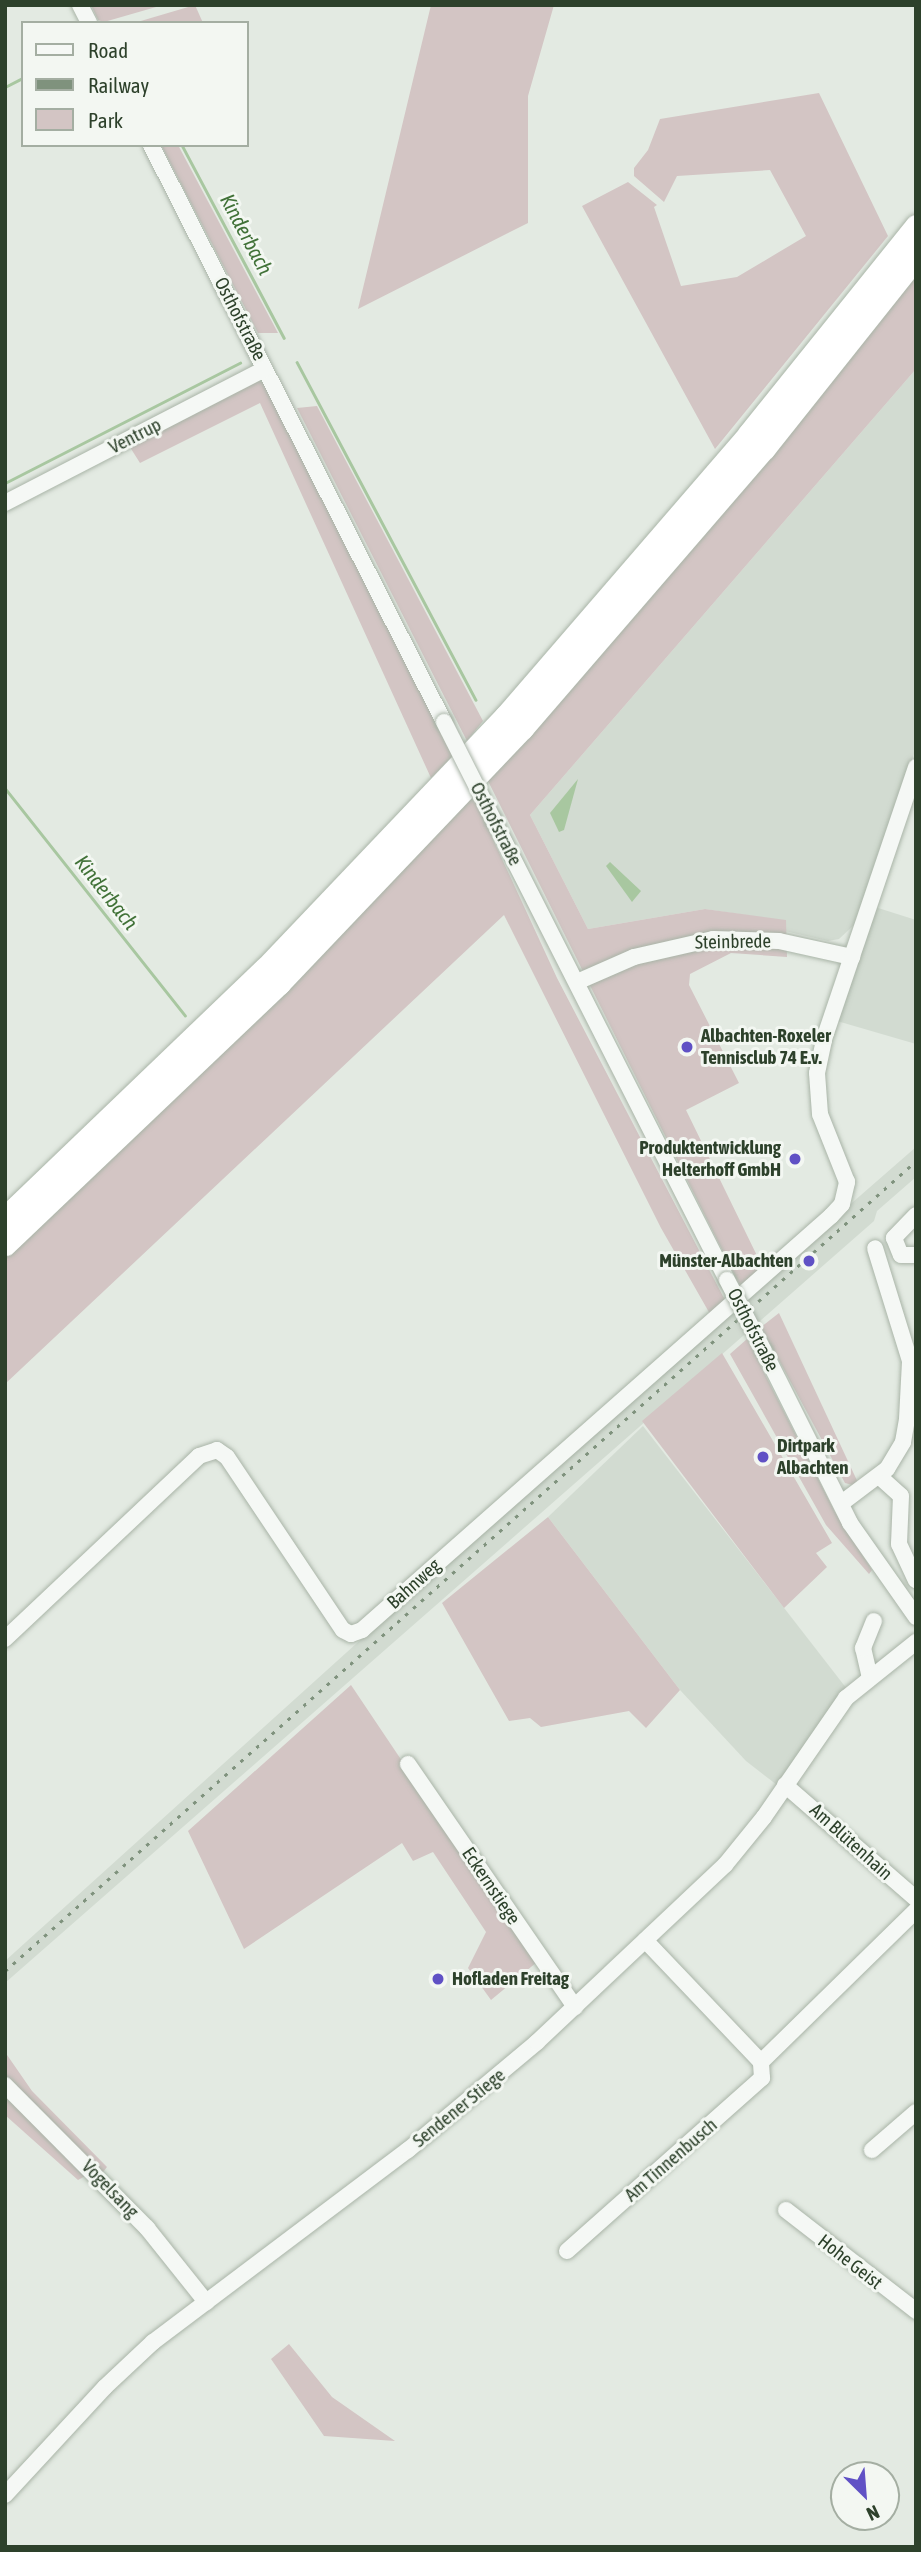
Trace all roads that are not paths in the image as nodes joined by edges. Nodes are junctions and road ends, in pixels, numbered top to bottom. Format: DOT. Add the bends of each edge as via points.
graph roads {
  1 [pos="80,5"];
  2 [pos="88,21"];
  3 [pos="152,147"];
  4 [pos="916,226"];
  5 [pos="916,257"];
  6 [pos="265,369"];
  7 [pos="5,503"];
  8 [pos="916,767"];
  9 [pos="852,957"];
  10 [pos="577,982"];
  11 [pos="916,1215"];
  12 [pos="5,1218"];
  13 [pos="5,1244"];
  14 [pos="876,1248"];
  15 [pos="911,1257"];
  16 [pos="885,1276"];
  17 [pos="880,1477"];
  18 [pos="843,1502"];
  19 [pos="916,1580"];
  20 [pos="916,1603"];
  21 [pos="916,1617"];
  22 [pos="874,1621"];
  23 [pos="5,1639"];
  24 [pos="916,1642"];
  25 [pos="870,1678"];
  26 [pos="408,1764"];
  27 [pos="785,1786"];
  28 [pos="916,1899"];
  29 [pos="916,1910"];
  30 [pos="645,1940"];
  31 [pos="575,2007"];
  32 [pos="761,2062"];
  33 [pos="5,2085"];
  34 [pos="916,2112"];
  35 [pos="872,2150"];
  36 [pos="786,2210"];
  37 [pos="567,2250"];
  38 [pos="206,2302"];
  39 [pos="916,2311"];
  40 [pos="5,2496"];
  1 -- 2 [label="street"];
  3 -- 6 [label="street, Osthofstraße"];
  4 -- 12 [label="highway" via="749,434 506,716 265,969"];
  5 -- 13 [label="highway" via="764,448 522,728 279,983"];
  6 -- 7 [label="street, Ventrup"];
  6 -- 10 [label="street, Osthofstraße, bridge"];
  8 -- 9 [label="street"];
  9 -- 10 [label="street, Steinbrede" via="779,941 713,939 634,957"];
  9 -- 23 [label="street, Bahnweg" via="817,1073 820,1114 847,1182 842,1204 362,1630 352,1634 343,1630 227,1457 217,1450 199,1456"];
  10 -- 18 [label="street, Osthofstraße, bridge"];
  11 -- 15 [label="street" via="894,1238"];
  14 -- 16 [label="street"];
  15 -- 16 [label="street"];
  16 -- 17 [label="street" via="910,1361 903,1442"];
  17 -- 18 [label="street"];
  17 -- 19 [label="street" via="901,1496 899,1544"];
  18 -- 20 [label="street, Osthofstraße"];
  18 -- 21 [label="street, Osthofstraße" via="850,1523"];
  22 -- 25 [label="street" via="863,1648"];
  24 -- 25 [label="street, Sendener Stiege"];
  25 -- 27 [label="street, Sendener Stiege" via="835,1712"];
  26 -- 31 [label="street, Eckernstiege"];
  27 -- 28 [label="street, Am Blütenhain"];
  27 -- 30 [label="street, Sendener Stiege" via="725,1865"];
  29 -- 32 [label="street, Am Tinnenbusch"];
  30 -- 31 [label="street, Sendener Stiege"];
  30 -- 32 [label="street"];
  31 -- 38 [label="street, Sendener Stiege" via="408,2150"];
  32 -- 37 [label="street, Am Tinnenbusch" via="763,2074 756,2086"];
  33 -- 38 [label="street, Vogelsang" via="148,2228"];
  34 -- 35 [label="street"];
  36 -- 39 [label="street, Hohe Geist"];
  38 -- 40 [label="street, Sendener Stiege" via="108,2384"];
}
